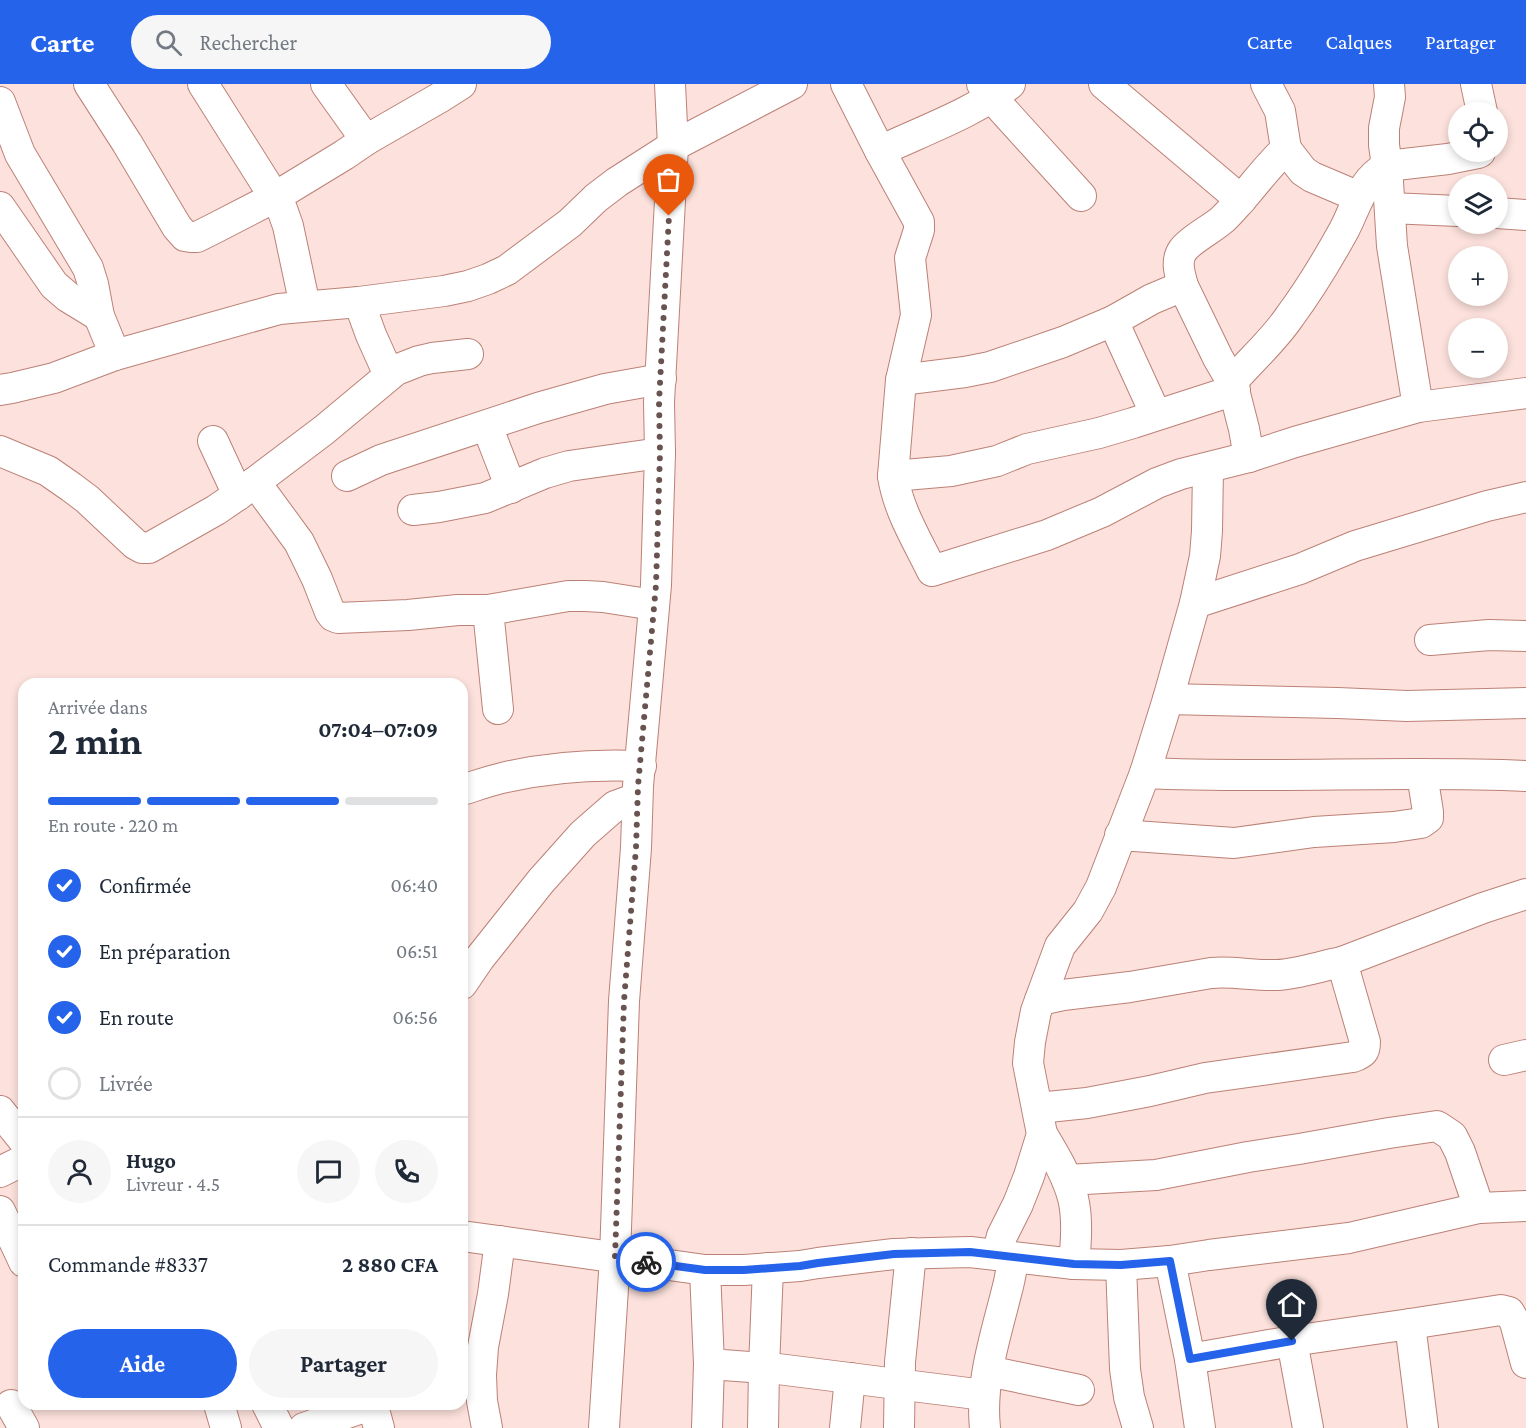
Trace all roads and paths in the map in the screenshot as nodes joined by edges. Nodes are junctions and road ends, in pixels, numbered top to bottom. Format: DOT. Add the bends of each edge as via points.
graph roads {
  1 [pos="89,84"];
  2 [pos="203,84"];
  3 [pos="326,84"];
  4 [pos="792,84"];
  5 [pos="846,84"];
  6 [pos="1104,84"];
  7 [pos="1266,84"];
  8 [pos="1389,84"];
  9 [pos="1476,84"];
  10 [pos="444,89"];
  11 [pos="663,89"];
  12 [pos="994,89"];
  13 [pos="0,102"];
  14 [pos="1480,102"];
  15 [pos="366,140"];
  16 [pos="673,146"];
  17 [pos="1286,150"];
  18 [pos="880,151"];
  19 [pos="1448,159"];
  20 [pos="1387,166"];
  21 [pos="1081,196"];
  22 [pos="275,197"];
  23 [pos="1359,197"];
  24 [pos="1241,200"];
  25 [pos="0,207"];
  26 [pos="1390,208"];
  27 [pos="1448,211"];
  28 [pos="1508,214"];
  29 [pos="1526,215"];
  30 [pos="1183,286"];
  31 [pos="359,302"];
  32 [pos="304,306"];
  33 [pos="99,316"];
  34 [pos="1113,321"];
  35 [pos="468,354"];
  36 [pos="115,355"];
  37 [pos="389,375"];
  38 [pos="661,379"];
  39 [pos="901,381"];
  40 [pos="1233,386"];
  41 [pos="0,390"];
  42 [pos="1526,393"];
  43 [pos="1418,407"];
  44 [pos="1156,415"];
  45 [pos="487,426"];
  46 [pos="213,441"];
  47 [pos="0,451"];
  48 [pos="660,453"];
  49 [pos="1249,457"];
  50 [pos="1208,468"];
  51 [pos="347,476"];
  52 [pos="893,476"];
  53 [pos="511,488"];
  54 [pos="246,489"];
  55 [pos="1526,497"];
  56 [pos="413,510"];
  57 [pos="1195,603"];
  58 [pos="654,605"];
  59 [pos="488,610"];
  60 [pos="1526,636"];
  61 [pos="1430,640"];
  62 [pos="1168,699"];
  63 [pos="1526,702"];
  64 [pos="498,710"];
  65 [pos="640,766"];
  66 [pos="1145,773"];
  67 [pos="1422,774"];
  68 [pos="1526,776"];
  69 [pos="468,788"];
  70 [pos="637,798"];
  71 [pos="1120,835"];
  72 [pos="1526,894"];
  73 [pos="1342,962"];
  74 [pos="468,976"];
  75 [pos="1040,1000"];
  76 [pos="0,1111"];
  77 [pos="1040,1121"];
  78 [pos="18,1134"];
  79 [pos="18,1163"];
  80 [pos="0,1172"];
  81 [pos="1066,1180"];
  82 [pos="1526,1206"];
  83 [pos="1479,1208"];
  84 [pos="0,1211"];
  85 [pos="468,1237"];
  86 [pos="500,1241"];
  87 [pos="18,1249"];
  88 [pos="911,1253"];
  89 [pos="1005,1256"];
  90 [pos="615,1257"];
  91 [pos="1170,1261"];
  92 [pos="1074,1264"];
  93 [pos="1121,1265"];
  94 [pos="768,1268"];
  95 [pos="705,1270"];
  96 [pos="1410,1324"];
  97 [pos="1292,1341"];
  98 [pos="1190,1359"];
  99 [pos="1526,1363"];
  100 [pos="709,1364"];
  101 [pos="764,1368"];
  102 [pos="850,1378"];
  103 [pos="986,1383"];
  104 [pos="899,1385"];
  105 [pos="1079,1390"];
  106 [pos="270,1410"];
  107 [pos="356,1410"];
  108 [pos="375,1410"];
  109 [pos="279,1428"];
  110 [pos="304,1428"];
  111 [pos="379,1428"];
  112 [pos="488,1428"];
  113 [pos="604,1428"];
  114 [pos="707,1428"];
  115 [pos="763,1428"];
  116 [pos="845,1428"];
  117 [pos="898,1428"];
  118 [pos="985,1428"];
  119 [pos="1138,1428"];
  120 [pos="1200,1428"];
  121 [pos="1308,1428"];
  122 [pos="1423,1428"];
  1 -- 22 [label="street" via="185,236 197,237"];
  2 -- 22 [label="street"];
  3 -- 15 [label="street"];
  4 -- 16 [label="street"];
  5 -- 18 [label="street"];
  6 -- 24 [label="street"];
  7 -- 17 [label="street" via="1280,111"];
  8 -- 20 [label="street" via="1384,128"];
  9 -- 14 [label="street"];
  10 -- 15 [label="street"];
  11 -- 16 [label="street"];
  12 -- 18 [label="street" via="953,117"];
  12 -- 21 [label="street"];
  13 -- 33 [label="street" via="20,154 88,268"];
  15 -- 22 [label="street"];
  16 -- 31 [label="street" via="617,182 507,270 468,286"];
  16 -- 38 [label="street"];
  17 -- 23 [label="street" via="1312,177"];
  17 -- 24 [label="street"];
  18 -- 39 [label="street" via="919,222 910,258 916,315"];
  19 -- 20 [label="street"];
  20 -- 23 [label="street" via="1367,182"];
  20 -- 26 [label="street"];
  22 -- 32 [label="street" via="288,226"];
  23 -- 40 [label="street" via="1345,228 1290,317"];
  24 -- 30 [label="street" via="1182,251 1178,261"];
  25 -- 33 [label="street" via="54,285"];
  26 -- 27 [label="street"];
  26 -- 43 [label="street" via="1392,246"];
  28 -- 29 [label="street"];
  30 -- 34 [label="street"];
  30 -- 40 [label="street"];
  31 -- 32 [label="street"];
  31 -- 37 [label="street"];
  32 -- 36 [label="street" via="279,309"];
  33 -- 36 [label="street"];
  34 -- 39 [label="street" via="990,367"];
  34 -- 44 [label="street"];
  35 -- 37 [label="street" via="419,361"];
  36 -- 41 [label="street" via="54,378"];
  37 -- 54 [label="street"];
  38 -- 45 [label="street" via="594,392"];
  38 -- 48 [label="street"];
  39 -- 52 [label="street"];
  40 -- 44 [label="street"];
  40 -- 49 [label="street"];
  42 -- 43 [label="street"];
  43 -- 49 [label="street"];
  44 -- 52 [label="street" via="1027,449 997,462"];
  45 -- 51 [label="street" via="381,460"];
  45 -- 53 [label="street"];
  46 -- 54 [label="street"];
  47 -- 54 [label="street" via="48,471 87,499 142,548 149,548 216,510"];
  48 -- 53 [label="street" via="569,466"];
  48 -- 58 [label="street"];
  49 -- 50 [label="street"];
  50 -- 52 [label="street" via="1157,483 1047,535 932,571 902,510"];
  50 -- 57 [label="street" via="1207,539"];
  53 -- 56 [label="street" via="485,498"];
  54 -- 59 [label="street" via="298,542 333,616"];
  55 -- 57 [label="street" via="1355,546 1300,569"];
  57 -- 62 [label="street"];
  58 -- 59 [label="street" via="568,596"];
  58 -- 65 [label="street"];
  59 -- 64 [label="street"];
  60 -- 61 [label="street"];
  62 -- 63 [label="street" via="1407,706"];
  62 -- 66 [label="street"];
  65 -- 69 [label="street" via="538,771"];
  65 -- 70 [label="street"];
  66 -- 67 [label="street"];
  66 -- 71 [label="street"];
  67 -- 68 [label="street"];
  67 -- 71 [label="street" via="1428,818 1421,823 1234,843"];
  70 -- 74 [label="street" via="615,806 583,834"];
  70 -- 90 [label="street" via="624,1001"];
  71 -- 75 [label="street" via="1101,887 1088,911 1060,946"];
  72 -- 73 [label="street"];
  73 -- 75 [label="street" via="1283,975 1211,973"];
  73 -- 77 [label="street" via="1365,1042 1362,1053 1353,1058 1205,1078 1104,1100"];
  75 -- 77 [label="street" via="1028,1064"];
  76 -- 78 [label="street"];
  77 -- 81 [label="street"];
  77 -- 89 [label="street" via="1029,1176 1002,1236"];
  79 -- 80 [label="street"];
  81 -- 83 [label="street" via="1156,1175 1437,1126 1452,1136"];
  81 -- 92 [label="street" via="1075,1209"];
  82 -- 83 [label="street"];
  83 -- 91 [label="street" via="1349,1238"];
  84 -- 87 [label="street"];
  85 -- 86 [label="street"];
  86 -- 90 [label="street"];
  86 -- 112 [label="street" via="482,1356 482,1401"];
  88 -- 89 [label="street"];
  88 -- 94 [label="street"];
  88 -- 104 [label="street"];
  89 -- 92 [label="street"];
  89 -- 103 [label="street" via="1008,1287"];
  90 -- 95 [label="street"];
  90 -- 113 [label="street"];
  91 -- 93 [label="street"];
  91 -- 98 [label="street"];
  92 -- 93 [label="street"];
  93 -- 119 [label="street" via="1125,1369"];
  94 -- 95 [label="street"];
  94 -- 101 [label="street"];
  95 -- 100 [label="street"];
  96 -- 97 [label="street"];
  96 -- 99 [label="street" via="1509,1312"];
  96 -- 122 [label="street"];
  97 -- 98 [label="street"];
  97 -- 121 [label="street"];
  98 -- 120 [label="street"];
  100 -- 101 [label="street"];
  100 -- 114 [label="street"];
  101 -- 102 [label="street"];
  101 -- 115 [label="street"];
  102 -- 104 [label="street"];
  102 -- 116 [label="street"];
  103 -- 104 [label="street"];
  103 -- 105 [label="street"];
  103 -- 118 [label="street"];
  104 -- 117 [label="street"];
  106 -- 109 [label="street"];
  107 -- 110 [label="street"];
  108 -- 111 [label="street"];
}
